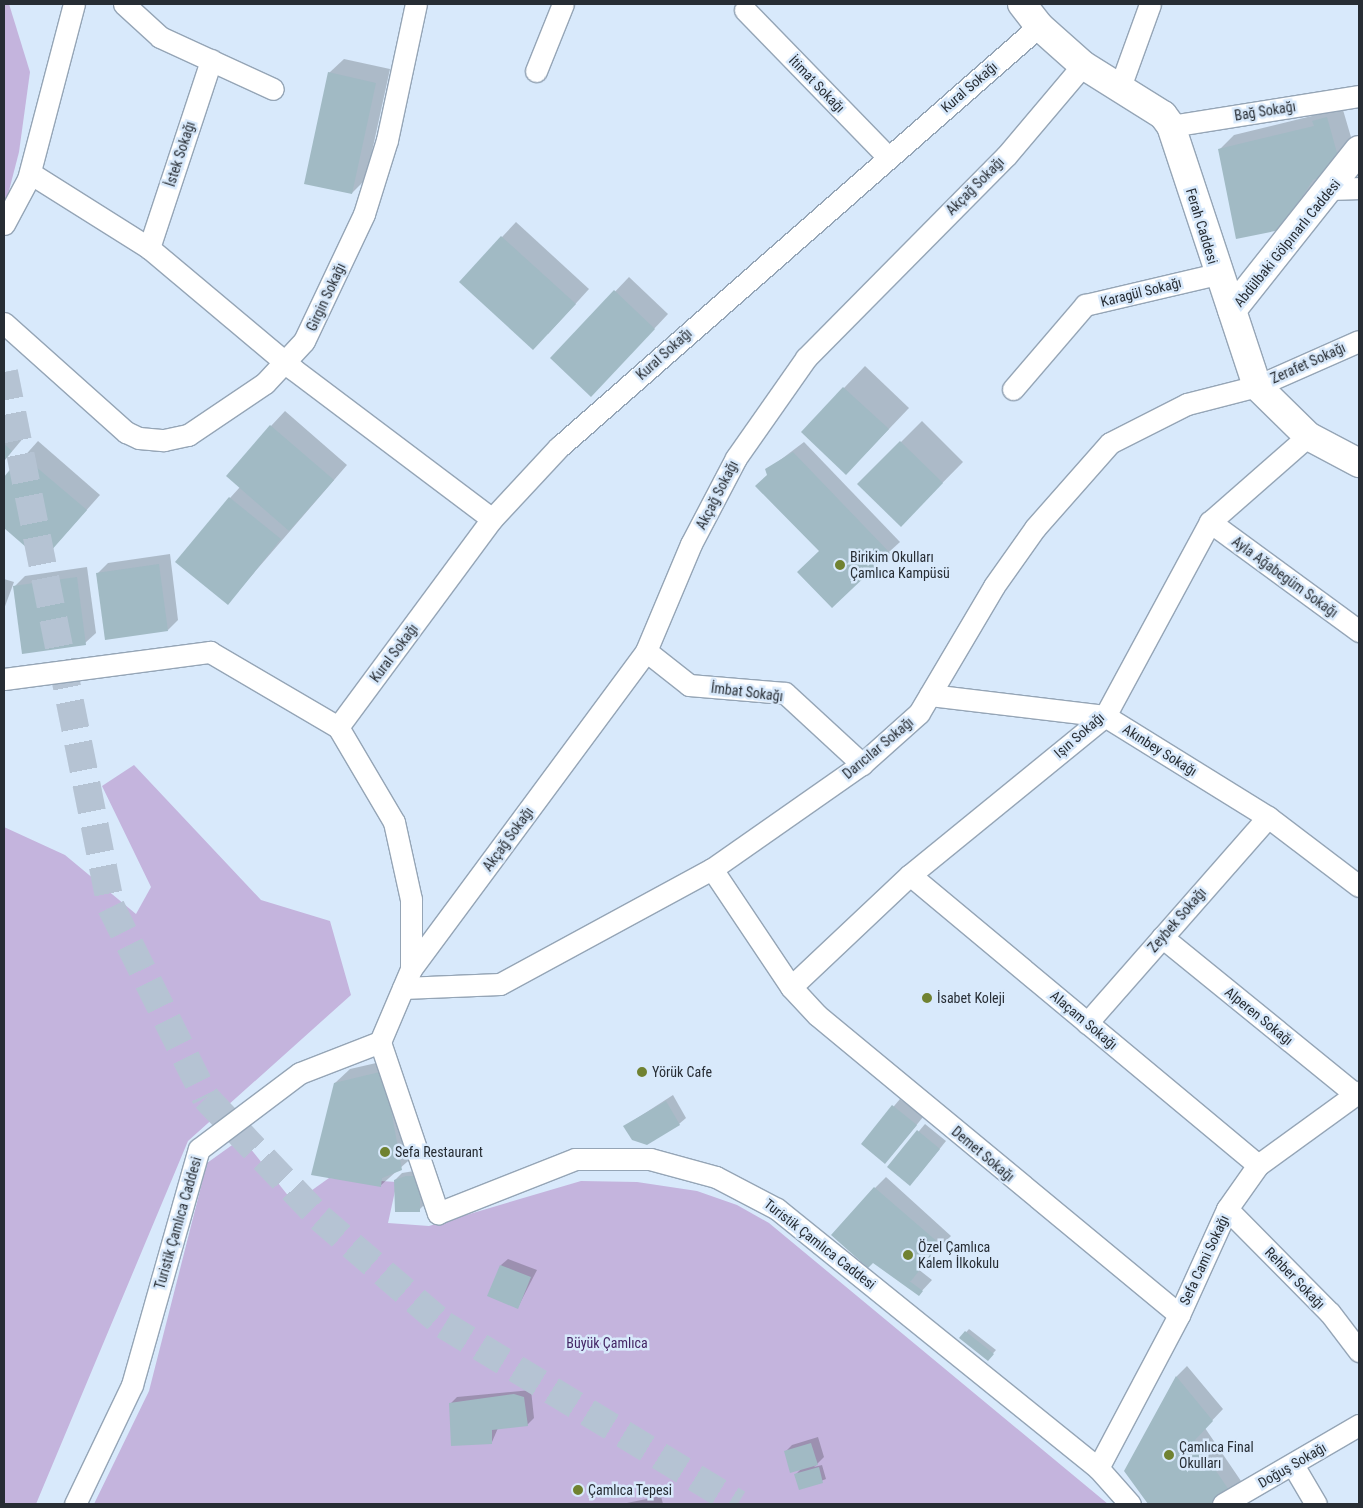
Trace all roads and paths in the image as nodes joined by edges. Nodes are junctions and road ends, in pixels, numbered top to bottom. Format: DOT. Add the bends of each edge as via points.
graph roads {
  1 [pos="74,4"];
  2 [pos="124,4"];
  3 [pos="415,4"];
  4 [pos="563,4"];
  5 [pos="1022,4"];
  6 [pos="1150,4"];
  7 [pos="745,6"];
  8 [pos="1039,26"];
  9 [pos="211,60"];
  10 [pos="1083,65"];
  11 [pos="536,71"];
  12 [pos="1120,88"];
  13 [pos="273,89"];
  14 [pos="1359,96"];
  15 [pos="1171,126"];
  16 [pos="1359,150"];
  17 [pos="888,157"];
  18 [pos="30,172"];
  19 [pos="1359,188"];
  20 [pos="1332,190"];
  21 [pos="4,224"];
  22 [pos="149,248"];
  23 [pos="1217,274"];
  24 [pos="1232,310"];
  25 [pos="4,323"];
  26 [pos="1359,341"];
  27 [pos="286,364"];
  28 [pos="1257,386"];
  29 [pos="1013,389"];
  30 [pos="1308,436"];
  31 [pos="1359,463"];
  32 [pos="492,519"];
  33 [pos="1210,522"];
  34 [pos="1359,631"];
  35 [pos="646,651"];
  36 [pos="4,679"];
  37 [pos="930,696"];
  38 [pos="1105,716"];
  39 [pos="338,727"];
  40 [pos="862,764"];
  41 [pos="1268,817"];
  42 [pos="712,869"];
  43 [pos="910,875"];
  44 [pos="1359,886"];
  45 [pos="1162,937"];
  46 [pos="410,969"];
  47 [pos="791,987"];
  48 [pos="403,988"];
  49 [pos="1088,1023"];
  50 [pos="380,1042"];
  51 [pos="1357,1093"];
  52 [pos="1258,1165"];
  53 [pos="1227,1208"];
  54 [pos="1179,1316"];
  55 [pos="1359,1351"];
  56 [pos="1359,1425"];
  57 [pos="1293,1465"];
  58 [pos="1098,1468"];
  59 [pos="75,1504"];
  60 [pos="1130,1504"];
  61 [pos="1224,1504"];
  62 [pos="1316,1504"];
  1 -- 18 [label="street"];
  2 -- 9 [label="street" via="160,37"];
  3 -- 27 [label="street, Girgin Sokağı" via="387,140 364,214 317,319"];
  4 -- 11 [label="street"];
  5 -- 8 [label="street, Ferah Caddesi"];
  6 -- 12 [label="street"];
  7 -- 17 [label="street, İtimat Sokağı"];
  8 -- 10 [label="street, Ferah Caddesi"];
  8 -- 17 [label="street, Kural Sokağı"];
  9 -- 13 [label="street"];
  9 -- 22 [label="street, İstek Sokağı"];
  10 -- 12 [label="street, Ferah Caddesi"];
  10 -- 35 [label="street, Akçağ Sokağı" via="1006,156 806,358 736,458 691,544"];
  12 -- 15 [label="street, Ferah Caddesi" via="1163,115"];
  14 -- 15 [label="street, Bağ Sokağı"];
  15 -- 23 [label="street, Ferah Caddesi"];
  16 -- 20 [label="street, Abdülbaki Gölpınarlı Caddesi"];
  17 -- 32 [label="street, Kural Sokağı" via="559,447"];
  18 -- 21 [label="street"];
  18 -- 22 [label="street"];
  19 -- 20 [label="street"];
  20 -- 24 [label="street, Abdülbaki Gölpınarlı Caddesi"];
  22 -- 27 [label="street"];
  23 -- 24 [label="street, Ferah Caddesi"];
  23 -- 29 [label="street, Karagül Sokağı" via="1085,305"];
  24 -- 28 [label="street, Ferah Caddesi"];
  25 -- 27 [label="street, Girgin Sokağı" via="126,432 151,440 176,438 199,430"];
  26 -- 28 [label="street, Zerafet Sokağı"];
  27 -- 32 [label="street"];
  28 -- 30 [label="street, Ferah Caddesi"];
  28 -- 37 [label="street, Darıcılar Sokağı" via="1187,404 1110,443 1035,528 994,586"];
  30 -- 31 [label="street, Ferah Caddesi"];
  30 -- 33 [label="street, Işın Sokağı"];
  32 -- 39 [label="street, Kural Sokağı"];
  33 -- 34 [label="street, Ayla Ağabegüm Sokağı"];
  33 -- 38 [label="street, Işın Sokağı"];
  35 -- 40 [label="street, İmbat Sokağı" via="689,685 786,693"];
  35 -- 46 [label="street, Akçağ Sokağı"];
  36 -- 39 [label="street" via="210,652"];
  37 -- 38 [label="street, Akınbey Sokağı"];
  37 -- 40 [label="street, Darıcılar Sokağı" via="919,713"];
  38 -- 41 [label="street, Akınbey Sokağı"];
  38 -- 43 [label="street, Işın Sokağı"];
  39 -- 46 [label="street" via="394,822 411,899"];
  40 -- 42 [label="street, Darıcılar Sokağı"];
  41 -- 44 [label="street, Akınbey Sokağı"];
  41 -- 45 [label="street, Zeybek Sokağı"];
  42 -- 47 [label="street, Demet Sokağı"];
  42 -- 48 [label="street, Darıcılar Sokağı" via="500,984"];
  43 -- 47 [label="street, Işın Sokağı"];
  43 -- 49 [label="street, Alaçam Sokağı"];
  45 -- 49 [label="street, Zeybek Sokağı"];
  45 -- 51 [label="street, Alperen Sokağı"];
  46 -- 48 [label="street"];
  47 -- 54 [label="street, Demet Sokağı" via="879,1068"];
  48 -- 50 [label="street"];
  49 -- 52 [label="street, Alaçam Sokağı"];
  50 -- 58 [label="street, Turistik Çamlıca Caddesi" via="438,1213 575,1159 650,1159 716,1177 777,1209"];
  50 -- 59 [label="street, Turistik Çamlıca Caddesi" via="300,1073 199,1149 132,1385"];
  51 -- 52 [label="street, Sefa Cami Sokağı"];
  52 -- 53 [label="street, Sefa Cami Sokağı"];
  53 -- 54 [label="street, Sefa Cami Sokağı"];
  53 -- 55 [label="street, Rehber Sokağı" via="1330,1313"];
  54 -- 58 [label="street, Sefa Cami Sokağı"];
  56 -- 57 [label="street, Doğuş Sokağı"];
  57 -- 61 [label="street, Doğuş Sokağı"];
  57 -- 62 [label="street"];
  58 -- 60 [label="street, Turistik Çamlıca Caddesi"];
}
